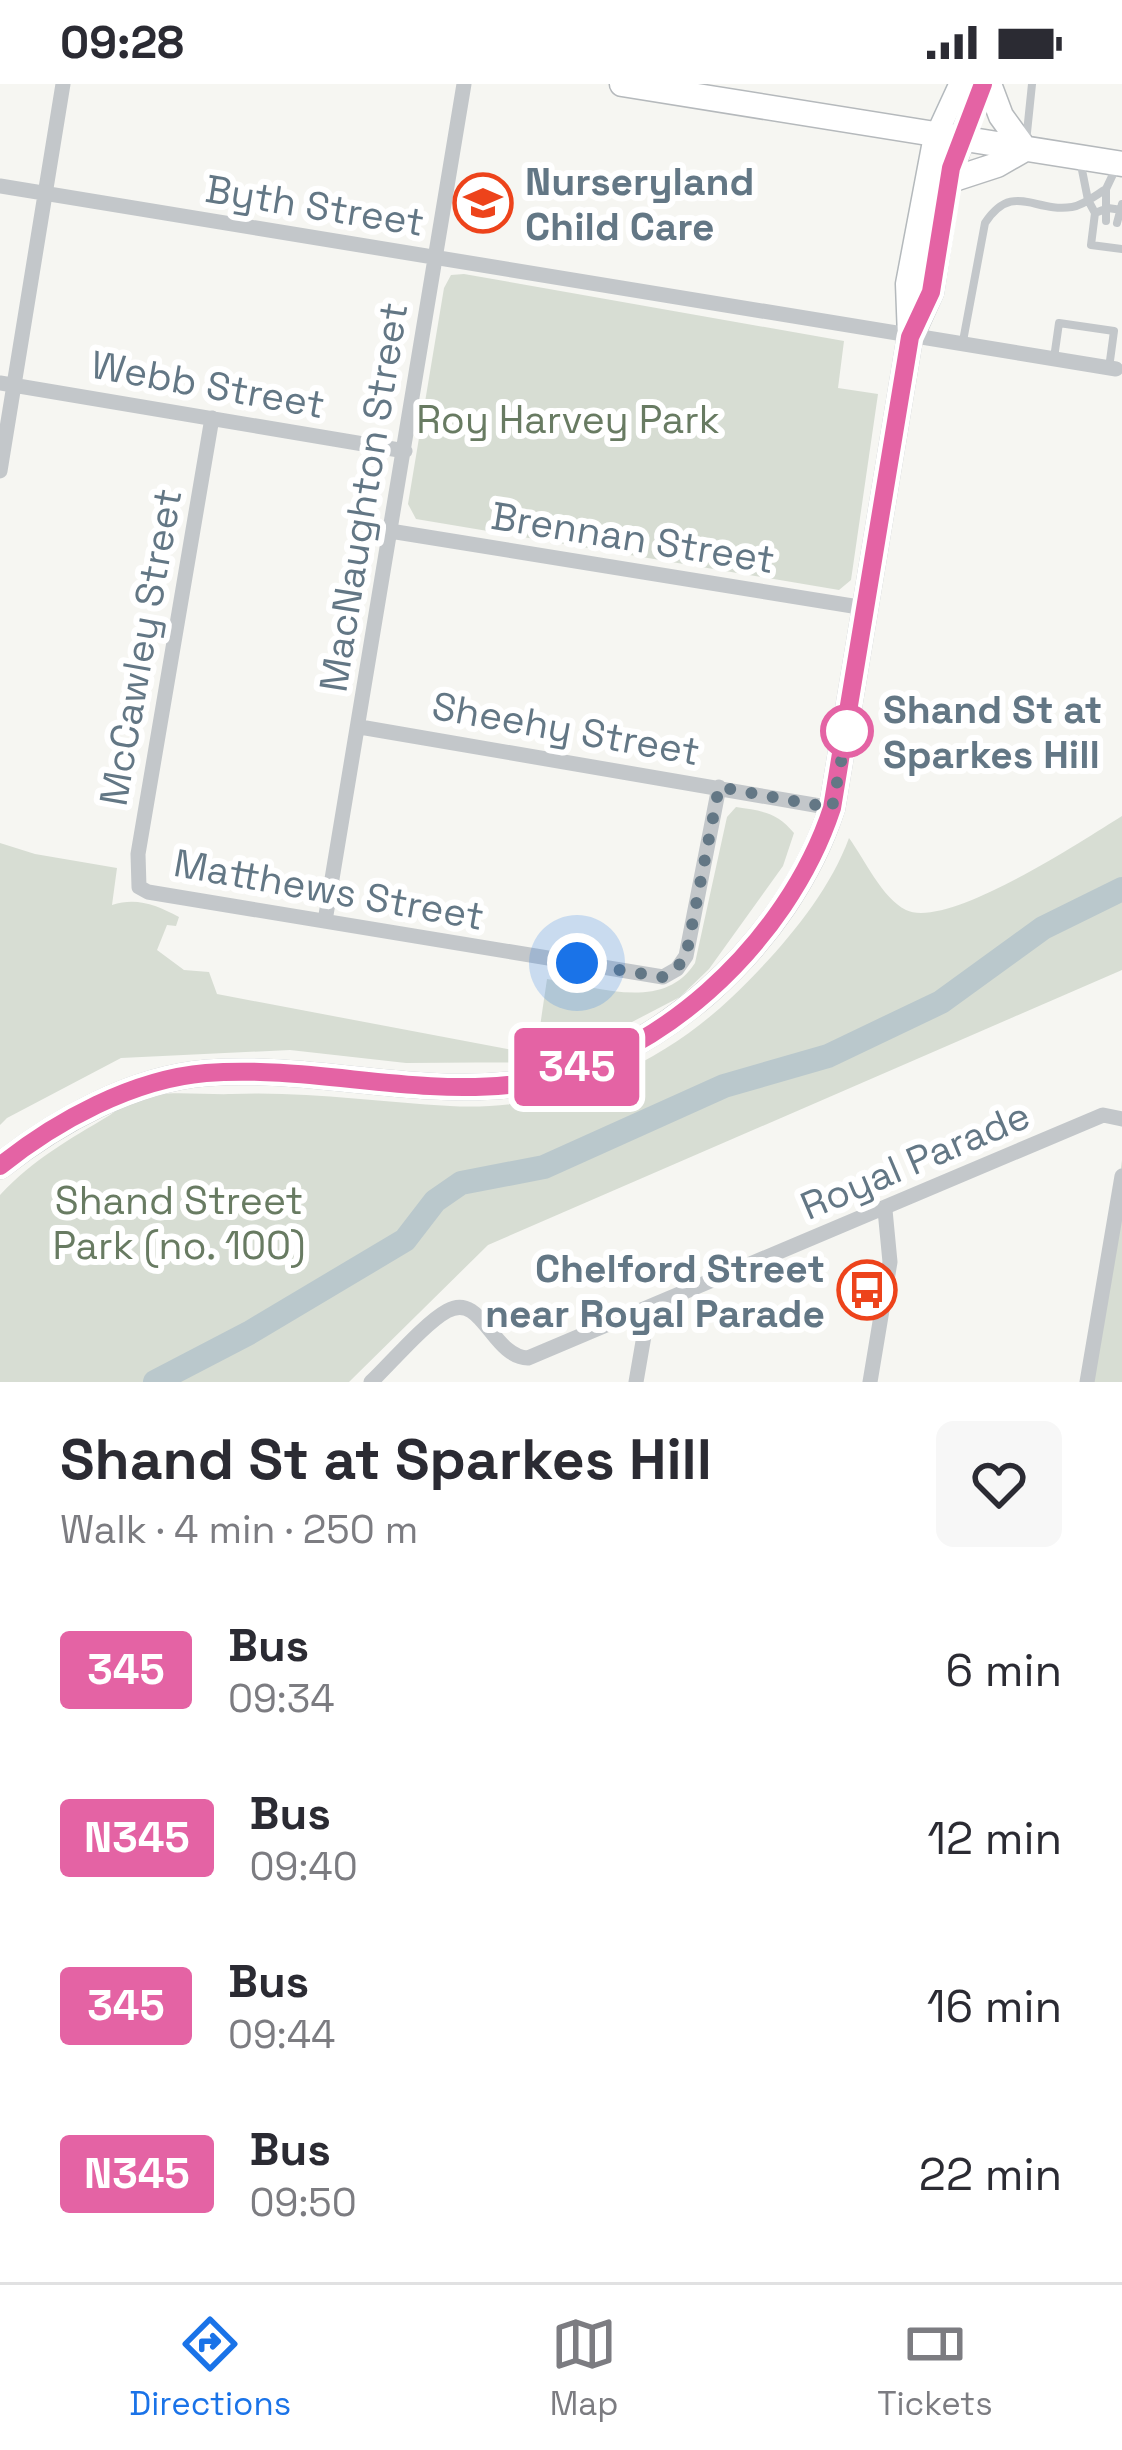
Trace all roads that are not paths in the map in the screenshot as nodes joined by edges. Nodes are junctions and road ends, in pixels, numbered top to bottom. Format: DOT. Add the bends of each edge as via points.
graph roads {
  1 [pos="63,84"];
  2 [pos="464,84"];
  3 [pos="622,84"];
  4 [pos="959,84"];
  5 [pos="986,84"];
  6 [pos="1032,84"];
  7 [pos="743,94"];
  8 [pos="948,138"];
  9 [pos="1025,149"];
  10 [pos="1079,158"];
  11 [pos="1120,164"];
  12 [pos="948,181"];
  13 [pos="0,186"];
  14 [pos="1106,189"];
  15 [pos="45,194"];
  16 [pos="1088,200"];
  17 [pos="1118,208"];
  18 [pos="1096,213"];
  19 [pos="1111,222"];
  20 [pos="1111,244"];
  21 [pos="435,258"];
  22 [pos="910,337"];
  23 [pos="962,346"];
  24 [pos="1054,360"];
  25 [pos="1112,369"];
  26 [pos="7,384"];
  27 [pos="212,418"];
  28 [pos="405,451"];
  29 [pos="0,471"];
  30 [pos="389,531"];
  31 [pos="866,608"];
  32 [pos="359,727"];
  33 [pos="719,787"];
  34 [pos="832,808"];
  35 [pos="140,887"];
  36 [pos="325,921"];
  37 [pos="1122,1119"];
  38 [pos="0,1166"];
  39 [pos="1122,1177"];
  40 [pos="885,1210"];
  41 [pos="635,1312"];
  42 [pos="371,1382"];
  43 [pos="636,1382"];
  44 [pos="870,1382"];
  45 [pos="1087,1382"];
  1 -- 15 [label="street"];
  2 -- 21 [label="street, MacNaughton Street"];
  3 -- 7 [label="main road"];
  4 -- 8 [label="main road"];
  5 -- 8 [label="main road"];
  5 -- 9 [label="main road"];
  6 -- 9 [label="lane"];
  7 -- 8 [label="main road"];
  8 -- 9 [label="main road"];
  8 -- 12 [label="main road"];
  8 -- 22 [label="main road" via="908,284"];
  9 -- 10 [label="main road"];
  9 -- 12 [label="main road"];
  10 -- 11 [label="main road"];
  10 -- 16 [label="lane"];
  11 -- 14 [label="lane"];
  12 -- 22 [label="main road" via="931,292"];
  13 -- 15 [label="street, Byth Street"];
  14 -- 16 [label="lane"];
  14 -- 17 [label="lane"];
  15 -- 21 [label="street, Byth Street"];
  15 -- 26 [label="street"];
  16 -- 18 [label="lane"];
  16 -- 23 [label="lane" via="996,206 985,223"];
  17 -- 18 [label="lane"];
  17 -- 19 [label="lane"];
  18 -- 20 [label="lane" via="1091,245"];
  21 -- 22 [label="street, Byth Street"];
  21 -- 28 [label="street, MacNaughton Street"];
  22 -- 23 [label="street, Byth Street"];
  22 -- 31 [label="main road"];
  23 -- 24 [label="street, Byth Street"];
  24 -- 25 [label="street, Byth Street"];
  24 -- 25 [label="lane" via="1059,323 1114,331"];
  26 -- 27 [label="street, Webb Street"];
  26 -- 29 [label="street"];
  27 -- 28 [label="street, Webb Street"];
  27 -- 35 [label="street, McCawley Street" via="138,854"];
  28 -- 30 [label="street, MacNaughton Street"];
  30 -- 31 [label="street, Brennan Street"];
  30 -- 32 [label="street, MacNaughton Street"];
  31 -- 34 [label="main road"];
  32 -- 33 [label="street, Sheehy Street"];
  32 -- 36 [label="street, MacNaughton Street"];
  33 -- 34 [label="street, Sheehy Street"];
  33 -- 36 [label="street, Matthews Street" via="686,956 663,977"];
  34 -- 38 [label="main road" via="796,891 743,957 673,1020 625,1049 505,1085 203,1073 76,1115"];
  35 -- 36 [label="street, Matthews Street"];
  37 -- 40 [label="street, Royal Parade" via="1103,1115"];
  39 -- 45 [label="street"];
  40 -- 41 [label="street, Royal Parade"];
  40 -- 44 [label="street" via="891,1255"];
  41 -- 42 [label="street, Royal Parade" via="528,1358 504,1352 468,1308 448,1310"];
  41 -- 43 [label="street" via="645,1330"];
}
